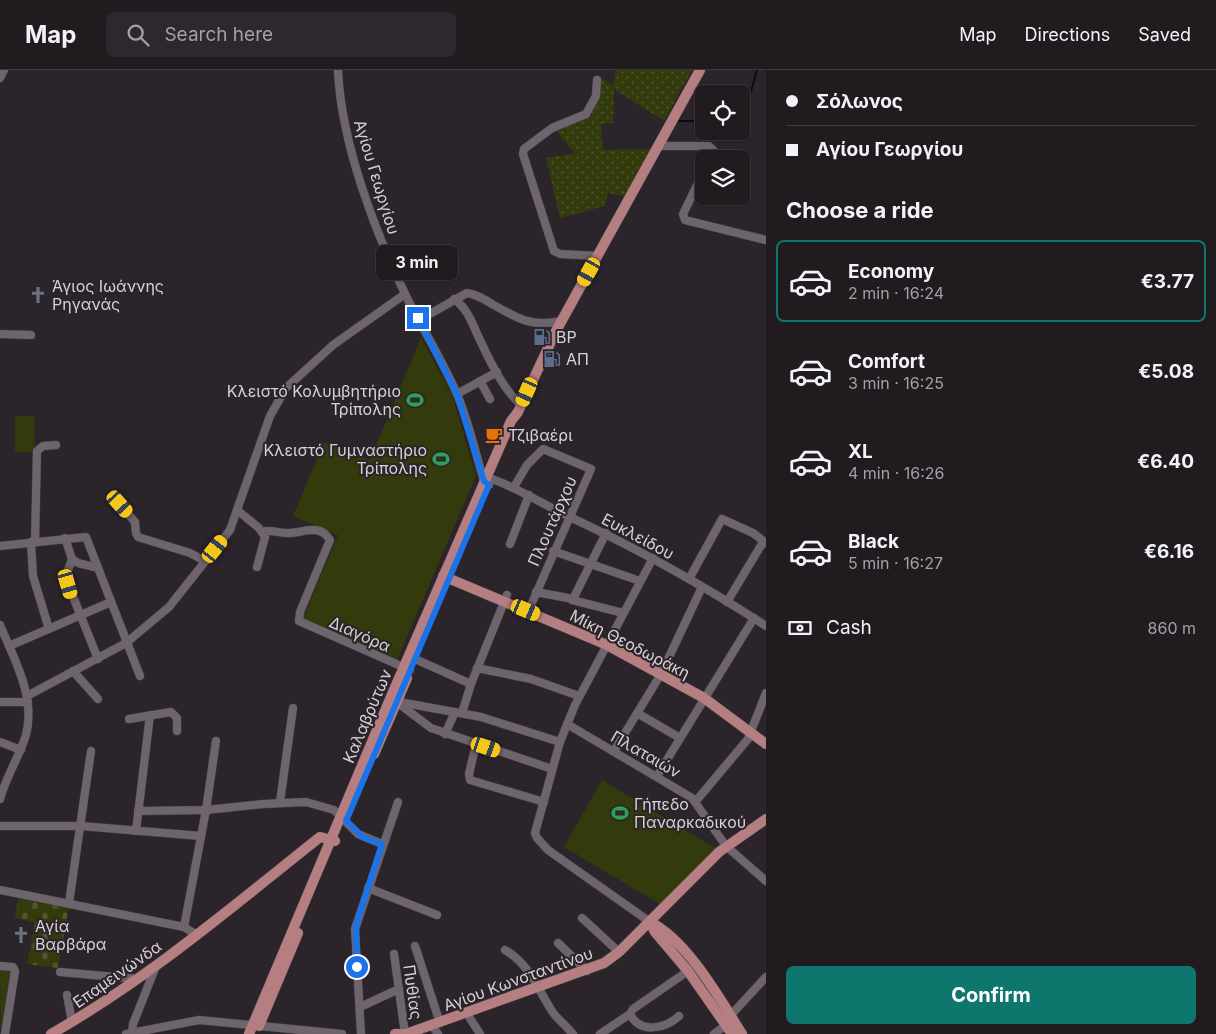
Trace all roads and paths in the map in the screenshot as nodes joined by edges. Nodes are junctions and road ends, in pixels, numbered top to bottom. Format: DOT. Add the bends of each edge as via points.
graph roads {
  1 [pos="4,70"];
  2 [pos="338,70"];
  3 [pos="700,70"];
  4 [pos="0,78"];
  5 [pos="597,80"];
  6 [pos="659,146"];
  7 [pos="713,150"];
  8 [pos="695,189"];
  9 [pos="766,240"];
  10 [pos="598,256"];
  11 [pos="405,294"];
  12 [pos="454,299"];
  13 [pos="419,320"];
  14 [pos="562,321"];
  15 [pos="0,334"];
  16 [pos="31,335"];
  17 [pos="497,372"];
  18 [pos="480,381"];
  19 [pos="457,394"];
  20 [pos="490,399"];
  21 [pos="520,408"];
  22 [pos="56,445"];
  23 [pos="488,482"];
  24 [pos="514,487"];
  25 [pos="529,495"];
  26 [pos="120,504"];
  27 [pos="237,510"];
  28 [pos="569,517"];
  29 [pos="263,532"];
  30 [pos="606,533"];
  31 [pos="66,538"];
  32 [pos="33,542"];
  33 [pos="765,542"];
  34 [pos="510,544"];
  35 [pos="0,546"];
  36 [pos="553,551"];
  37 [pos="653,558"];
  38 [pos="72,559"];
  39 [pos="205,561"];
  40 [pos="590,565"];
  41 [pos="257,567"];
  42 [pos="98,568"];
  43 [pos="448,574"];
  44 [pos="689,579"];
  45 [pos="640,581"];
  46 [pos="702,587"];
  47 [pos="536,592"];
  48 [pos="506,598"];
  49 [pos="572,600"];
  50 [pos="111,602"];
  51 [pos="726,602"];
  52 [pos="531,605"];
  53 [pos="623,614"];
  54 [pos="79,616"];
  55 [pos="754,618"];
  56 [pos="0,625"];
  57 [pos="766,626"];
  58 [pos="49,628"];
  59 [pos="608,642"];
  60 [pos="126,643"];
  61 [pos="8,646"];
  62 [pos="98,659"];
  63 [pos="415,659"];
  64 [pos="477,668"];
  65 [pos="407,669"];
  66 [pos="73,671"];
  67 [pos="662,672"];
  68 [pos="140,676"];
  69 [pos="470,684"];
  70 [pos="766,693"];
  71 [pos="579,696"];
  72 [pos="705,696"];
  73 [pos="27,699"];
  74 [pos="98,699"];
  75 [pos="393,701"];
  76 [pos="0,702"];
  77 [pos="293,708"];
  78 [pos="458,713"];
  79 [pos="637,713"];
  80 [pos="150,715"];
  81 [pos="129,719"];
  82 [pos="567,724"];
  83 [pos="752,730"];
  84 [pos="177,731"];
  85 [pos="445,734"];
  86 [pos="766,736"];
  87 [pos="680,738"];
  88 [pos="216,741"];
  89 [pos="0,742"];
  90 [pos="560,742"];
  91 [pos="476,744"];
  92 [pos="766,744"];
  93 [pos="20,750"];
  94 [pos="91,751"];
  95 [pos="614,752"];
  96 [pos="552,769"];
  97 [pos="658,776"];
  98 [pos="0,800"];
  99 [pos="696,801"];
  100 [pos="280,802"];
  101 [pos="398,802"];
  102 [pos="544,802"];
  103 [pos="206,810"];
  104 [pos="138,811"];
  105 [pos="344,818"];
  106 [pos="766,819"];
  107 [pos="0,826"];
  108 [pos="81,826"];
  109 [pos="136,831"];
  110 [pos="201,836"];
  111 [pos="333,840"];
  112 [pos="382,844"];
  113 [pos="726,846"];
  114 [pos="766,881"];
  115 [pos="368,888"];
  116 [pos="0,890"];
  117 [pos="70,903"];
  118 [pos="437,916"];
  119 [pos="582,918"];
  120 [pos="650,922"];
  121 [pos="184,927"];
  122 [pos="197,935"];
  123 [pos="558,943"];
  124 [pos="415,946"];
  125 [pos="505,950"];
  126 [pos="619,952"];
  127 [pos="394,954"];
  128 [pos="0,966"];
  129 [pos="156,966"];
  130 [pos="587,971"];
  131 [pos="688,971"];
  132 [pos="60,972"];
  133 [pos="766,978"];
  134 [pos="138,979"];
  135 [pos="539,986"];
  136 [pos="399,989"];
  137 [pos="67,995"];
  138 [pos="360,1007"];
  139 [pos="466,1012"];
  140 [pos="630,1014"];
  141 [pos="679,1016"];
  142 [pos="72,1022"];
  143 [pos="730,1025"];
  144 [pos="437,1028"];
  145 [pos="254,1029"];
  146 [pos="160,1030"];
  147 [pos="130,1033"];
  148 [pos="5,1034"];
  149 [pos="52,1034"];
  150 [pos="342,1034"];
  151 [pos="361,1034"];
  152 [pos="394,1034"];
  153 [pos="405,1034"];
  154 [pos="480,1034"];
  155 [pos="572,1034"];
  156 [pos="600,1034"];
  157 [pos="714,1034"];
  158 [pos="742,1034"];
  1 -- 4 [label="street"];
  2 -- 11 [label="street, Αγίου Γεωργίου" via="345,122 368,206"];
  3 -- 6 [label="main road, Καλαβρύτων"];
  5 -- 10 [label="street" via="596,96 586,114 552,128 524,149 523,154 554,251"];
  6 -- 7 [label="street" via="709,146"];
  6 -- 10 [label="main road, Καλαβρύτων"];
  8 -- 9 [label="street" via="683,214 685,220"];
  10 -- 14 [label="main road, Καλαβρύτων"];
  11 -- 13 [label="street, Αγίου Γεωργίου"];
  11 -- 27 [label="street" via="333,345 286,388 270,416"];
  12 -- 13 [label="street"];
  12 -- 14 [label="street" via="471,294 526,322"];
  12 -- 17 [label="street" via="466,309"];
  13 -- 19 [label="street, Αγίου Γεωργίου"];
  14 -- 21 [label="main road, Καλαβρύτων"];
  15 -- 16 [label="street"];
  17 -- 18 [label="street"];
  17 -- 21 [label="street"];
  18 -- 19 [label="street"];
  18 -- 20 [label="street"];
  19 -- 23 [label="street, Αγίου Γεωργίου"];
  21 -- 23 [label="main road, Καλαβρύτων" via="511,422"];
  22 -- 32 [label="street" via="43,446 36,451"];
  23 -- 24 [label="street, Ευκλείδου"];
  23 -- 43 [label="main road, Καλαβρύτων"];
  24 -- 25 [label="street, Ευκλείδου"];
  24 -- 28 [label="street, Πλουτάρχου" via="543,449 591,469"];
  25 -- 28 [label="street, Ευκλείδου"];
  25 -- 34 [label="street"];
  26 -- 39 [label="street" via="135,522 140,538 190,553"];
  27 -- 29 [label="street"];
  27 -- 39 [label="street" via="230,530"];
  28 -- 30 [label="street, Ευκλείδου"];
  28 -- 36 [label="street, Πλουτάρχου"];
  29 -- 41 [label="street" via="265,540"];
  29 -- 65 [label="street, Διαγόρα" via="292,533 312,529 324,534 330,540 300,612 300,621"];
  30 -- 37 [label="street, Ευκλείδου"];
  30 -- 40 [label="street"];
  31 -- 32 [label="street"];
  31 -- 38 [label="street"];
  31 -- 42 [label="street" via="86,538"];
  32 -- 35 [label="street"];
  32 -- 58 [label="street" via="33,576"];
  33 -- 44 [label="street" via="722,519"];
  33 -- 51 [label="street"];
  36 -- 40 [label="street"];
  36 -- 47 [label="street, Πλουτάρχου"];
  37 -- 44 [label="street, Ευκλείδου"];
  37 -- 45 [label="street"];
  38 -- 42 [label="street"];
  38 -- 54 [label="street" via="68,584"];
  39 -- 60 [label="street" via="169,607"];
  40 -- 45 [label="street"];
  40 -- 49 [label="street"];
  42 -- 50 [label="street"];
  43 -- 48 [label="main road, Μίκη Θεοδωράκη"];
  43 -- 63 [label="main road, Καλαβρύτων"];
  43 -- 65 [label="main road, Καλαβρύτων"];
  44 -- 46 [label="street, Ευκλείδου"];
  45 -- 53 [label="street"];
  46 -- 51 [label="street, Ευκλείδου"];
  46 -- 67 [label="street"];
  47 -- 49 [label="street"];
  47 -- 52 [label="street, Πλουτάρχου"];
  48 -- 52 [label="main road, Μίκη Θεοδωράκη"];
  48 -- 59 [label="main road, Μίκη Θεοδωράκη"];
  48 -- 64 [label="street"];
  49 -- 53 [label="street"];
  50 -- 54 [label="street"];
  50 -- 60 [label="street"];
  51 -- 55 [label="street, Ευκλείδου"];
  52 -- 59 [label="main road, Μίκη Θεοδωράκη"];
  53 -- 59 [label="street"];
  54 -- 58 [label="street"];
  54 -- 62 [label="street"];
  55 -- 57 [label="street, Ευκλείδου"];
  55 -- 72 [label="street"];
  56 -- 61 [label="street"];
  58 -- 61 [label="street"];
  59 -- 67 [label="main road, Μίκη Θεοδωράκη"];
  59 -- 71 [label="street"];
  60 -- 62 [label="street"];
  60 -- 68 [label="street"];
  61 -- 73 [label="street"];
  62 -- 66 [label="street"];
  63 -- 65 [label="main road, Καλαβρύτων"];
  63 -- 69 [label="street"];
  64 -- 69 [label="street"];
  64 -- 71 [label="street" via="532,679"];
  65 -- 75 [label="main road, Καλαβρύτων"];
  66 -- 73 [label="street"];
  66 -- 74 [label="street"];
  67 -- 72 [label="main road, Μίκη Θεοδωράκη"];
  67 -- 79 [label="street"];
  69 -- 78 [label="street"];
  70 -- 83 [label="street"];
  71 -- 82 [label="street"];
  72 -- 83 [label="main road, Μίκη Θεοδωράκη"];
  72 -- 87 [label="street"];
  73 -- 76 [label="street"];
  73 -- 93 [label="street" via="28,727"];
  75 -- 78 [label="street"];
  75 -- 85 [label="street" via="426,726"];
  75 -- 105 [label="main road, Καλαβρύτων"];
  77 -- 100 [label="street"];
  78 -- 85 [label="street"];
  78 -- 90 [label="street" via="486,718"];
  79 -- 87 [label="street"];
  79 -- 95 [label="street"];
  80 -- 81 [label="street"];
  80 -- 84 [label="street" via="174,713"];
  80 -- 104 [label="street"];
  82 -- 90 [label="street"];
  82 -- 95 [label="street, Πλαταιών"];
  83 -- 86 [label="main road, Μίκη Θεοδωράκη"];
  83 -- 92 [label="main road, Μίκη Θεοδωράκη"];
  83 -- 99 [label="street"];
  85 -- 91 [label="street"];
  87 -- 97 [label="street"];
  88 -- 103 [label="street"];
  89 -- 93 [label="street"];
  90 -- 96 [label="street"];
  91 -- 96 [label="street"];
  91 -- 102 [label="street" via="469,778"];
  93 -- 98 [label="street"];
  94 -- 108 [label="street"];
  95 -- 97 [label="street, Πλαταιών"];
  96 -- 102 [label="street"];
  97 -- 99 [label="street, Πλαταιών"];
  99 -- 113 [label="street, Πλαταιών"];
  100 -- 103 [label="street"];
  100 -- 105 [label="street" via="311,803 334,810"];
  101 -- 112 [label="street"];
  102 -- 120 [label="street" via="536,833 540,843"];
  103 -- 104 [label="street"];
  103 -- 110 [label="street"];
  104 -- 109 [label="street"];
  105 -- 111 [label="main road, Καλαβρύτων"];
  105 -- 112 [label="street" via="364,838"];
  106 -- 113 [label="main road, Αγίου Κωνσταντίνου"];
  107 -- 108 [label="street"];
  108 -- 109 [label="street"];
  108 -- 117 [label="street"];
  109 -- 110 [label="street"];
  110 -- 121 [label="street"];
  111 -- 122 [label="main road, Επαμεινώνδα" via="320,837"];
  111 -- 145 [label="main road, Καλαβρύτων"];
  112 -- 115 [label="street"];
  113 -- 114 [label="street, Πλαταιών"];
  113 -- 120 [label="main road, Αγίου Κωνσταντίνου"];
  115 -- 118 [label="street"];
  115 -- 138 [label="street" via="355,929"];
  116 -- 117 [label="street"];
  117 -- 121 [label="street"];
  119 -- 126 [label="street"];
  120 -- 126 [label="main road, Αγίου Κωνσταντίνου"];
  120 -- 131 [label="main road"];
  120 -- 143 [label="main road" via="661,927 678,945"];
  121 -- 122 [label="street"];
  122 -- 129 [label="main road, Επαμεινώνδα"];
  123 -- 130 [label="street"];
  124 -- 144 [label="street"];
  125 -- 135 [label="street" via="521,962"];
  126 -- 130 [label="main road, Αγίου Κωνσταντίνου"];
  127 -- 136 [label="street, Πυθίας"];
  128 -- 148 [label="street" via="13,967 15,972"];
  129 -- 134 [label="main road, Επαμεινώνδα"];
  129 -- 147 [label="street"];
  130 -- 135 [label="main road, Αγίου Κωνσταντίνου"];
  131 -- 140 [label="street" via="632,1009"];
  131 -- 143 [label="main road"];
  132 -- 134 [label="street"];
  133 -- 143 [label="street"];
  134 -- 142 [label="main road, Επαμεινώνδα"];
  135 -- 139 [label="main road, Αγίου Κωνσταντίνου"];
  135 -- 155 [label="street" via="554,1014"];
  136 -- 138 [label="street"];
  136 -- 153 [label="street, Πυθίας"];
  137 -- 142 [label="street"];
  138 -- 151 [label="street"];
  139 -- 144 [label="main road, Αγίου Κωνσταντίνου"];
  139 -- 154 [label="street"];
  140 -- 141 [label="street" via="638,1023 656,1029 667,1026"];
  140 -- 156 [label="street"];
  142 -- 149 [label="main road, Επαμεινώνδα"];
  143 -- 157 [label="street"];
  143 -- 158 [label="main road"];
  144 -- 153 [label="main road, Αγίου Κωνσταντίνου"];
  145 -- 146 [label="street" via="199,1020"];
  145 -- 150 [label="street"];
  146 -- 147 [label="street"];
  152 -- 153 [label="main road, Αγίου Κωνσταντίνου"];
}
